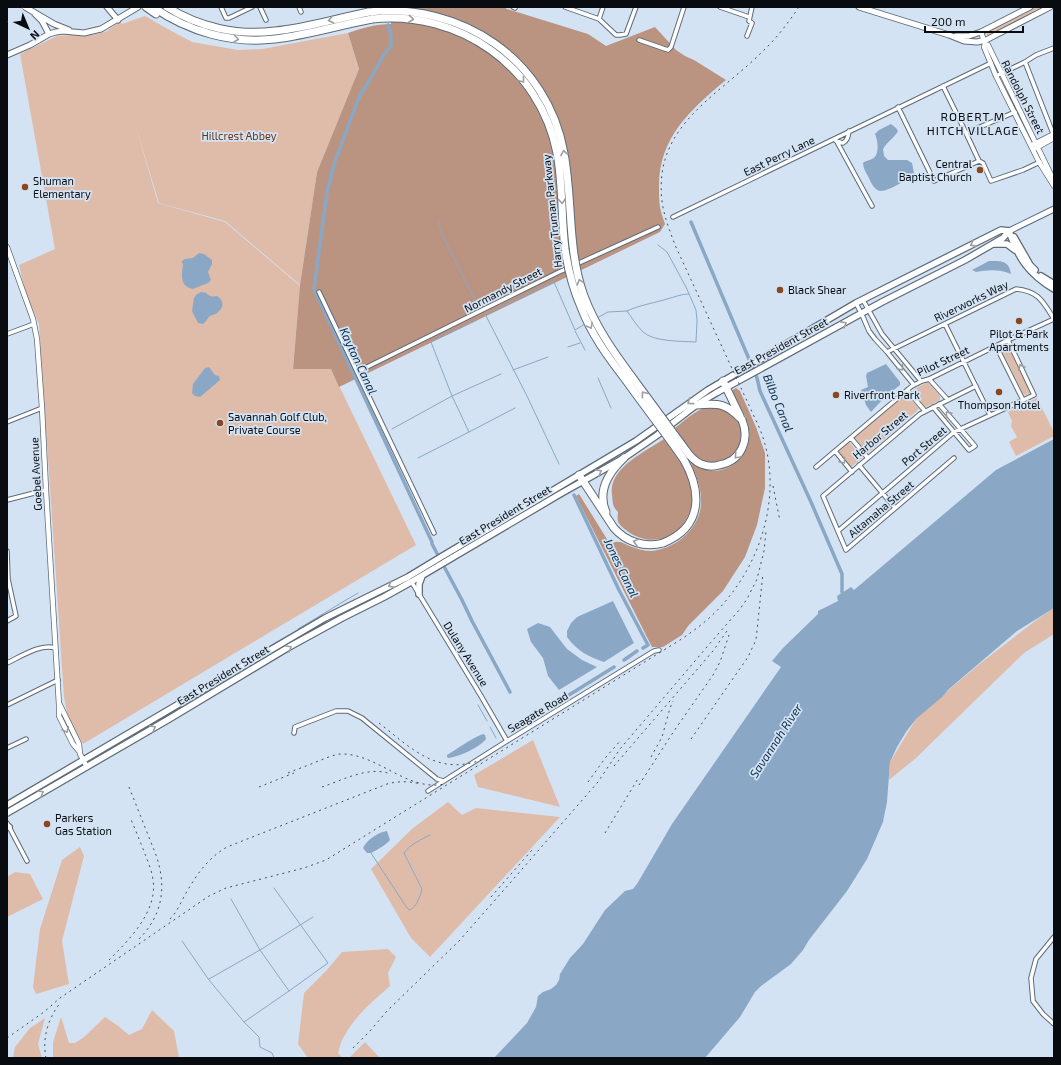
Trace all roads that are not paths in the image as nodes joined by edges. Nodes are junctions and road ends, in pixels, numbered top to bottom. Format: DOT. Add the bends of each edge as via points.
graph roads {
  1 [pos="26,7"];
  2 [pos="107,7"];
  3 [pos="138,7"];
  4 [pos="146,7"];
  5 [pos="168,7"];
  6 [pos="221,7"];
  7 [pos="252,7"];
  8 [pos="260,7"];
  9 [pos="299,7"];
  10 [pos="565,7"];
  11 [pos="603,7"];
  12 [pos="636,7"];
  13 [pos="684,7"];
  14 [pos="720,7"];
  15 [pos="752,7"];
  16 [pos="859,7"];
  17 [pos="1030,7"];
  18 [pos="1050,7"];
  19 [pos="157,11"];
  20 [pos="301,12"];
  21 [pos="34,13"];
  22 [pos="370,16"];
  23 [pos="749,17"];
  24 [pos="46,19"];
  25 [pos="599,19"];
  26 [pos="118,20"];
  27 [pos="266,20"];
  28 [pos="72,32"];
  29 [pos="981,32"];
  30 [pos="49,34"];
  31 [pos="949,35"];
  32 [pos="747,36"];
  33 [pos="639,40"];
  34 [pos="985,41"];
  35 [pos="1054,48"];
  36 [pos="7,55"];
  37 [pos="1025,62"];
  38 [pos="991,63"];
  39 [pos="999,74"];
  40 [pos="943,86"];
  41 [pos="898,107"];
  42 [pos="1017,111"];
  43 [pos="849,131"];
  44 [pos="966,133"];
  45 [pos="1054,136"];
  46 [pos="835,141"];
  47 [pos="1035,146"];
  48 [pos="979,161"];
  49 [pos="1040,162"];
  50 [pos="1054,181"];
  51 [pos="1054,186"];
  52 [pos="872,206"];
  53 [pos="1054,209"];
  54 [pos="673,217"];
  55 [pos="658,227"];
  56 [pos="1009,230"];
  57 [pos="992,244"];
  58 [pos="7,247"];
  59 [pos="1017,252"];
  60 [pos="8,254"];
  61 [pos="1054,284"];
  62 [pos="1054,290"];
  63 [pos="319,292"];
  64 [pos="863,300"];
  65 [pos="856,303"];
  66 [pos="869,310"];
  67 [pos="861,314"];
  68 [pos="1054,319"];
  69 [pos="34,324"];
  70 [pos="945,324"];
  71 [pos="7,334"];
  72 [pos="1008,340"];
  73 [pos="996,346"];
  74 [pos="893,348"];
  75 [pos="887,352"];
  76 [pos="964,362"];
  77 [pos="357,372"];
  78 [pos="929,379"];
  79 [pos="921,381"];
  80 [pos="725,384"];
  81 [pos="914,385"];
  82 [pos="976,386"];
  83 [pos="907,390"];
  84 [pos="948,400"];
  85 [pos="1023,400"];
  86 [pos="939,404"];
  87 [pos="696,406"];
  88 [pos="934,407"];
  89 [pos="42,408"];
  90 [pos="925,411"];
  91 [pos="990,415"];
  92 [pos="742,420"];
  93 [pos="7,422"];
  94 [pos="960,429"];
  95 [pos="954,432"];
  96 [pos="851,438"];
  97 [pos="834,451"];
  98 [pos="867,457"];
  99 [pos="624,458"];
  100 [pos="954,458"];
  101 [pos="859,465"];
  102 [pos="816,467"];
  103 [pos="852,472"];
  104 [pos="581,478"];
  105 [pos="46,490"];
  106 [pos="883,493"];
  107 [pos="823,496"];
  108 [pos="7,500"];
  109 [pos="895,508"];
  110 [pos="614,528"];
  111 [pos="838,531"];
  112 [pos="434,533"];
  113 [pos="7,551"];
  114 [pos="441,561"];
  115 [pos="422,576"];
  116 [pos="410,579"];
  117 [pos="8,580"];
  118 [pos="419,594"];
  119 [pos="364,599"];
  120 [pos="342,618"];
  121 [pos="7,621"];
  122 [pos="55,648"];
  123 [pos="659,650"];
  124 [pos="7,663"];
  125 [pos="58,680"];
  126 [pos="7,705"];
  127 [pos="294,733"];
  128 [pos="26,739"];
  129 [pos="507,741"];
  130 [pos="7,748"];
  131 [pos="83,761"];
  132 [pos="87,767"];
  133 [pos="443,781"];
  134 [pos="428,791"];
  135 [pos="7,805"];
  136 [pos="7,813"];
  137 [pos="8,825"];
  138 [pos="27,861"];
  139 [pos="1054,938"];
  140 [pos="1054,1024"];
  1 -- 21 [label="main road"];
  2 -- 26 [label="main road"];
  3 -- 26 [label="main road"];
  4 -- 19 [label="highway, Harry Truman Parkway"];
  22 -- 5 [label="highway, Harry Truman Parkway, one-way" via="288,30 242,32 219,29 197,22"];
  6 -- 7 [label="street" via="226,18"];
  8 -- 27 [label="street"];
  9 -- 20 [label="street"];
  10 -- 25 [label="street"];
  11 -- 25 [label="street"];
  12 -- 25 [label="street" via="626,34 620,36"];
  13 -- 33 [label="street" via="668,50"];
  14 -- 23 [label="street"];
  15 -- 23 [label="street"];
  16 -- 31 [label="main road"];
  17 -- 29 [label="main road"];
  18 -- 34 [label="main road"];
  19 -- 22 [label="highway, Harry Truman Parkway, one-way" via="183,28 199,33 253,40 277,39"];
  21 -- 24 [label="main road"];
  21 -- 30 [label="main road"];
  92 -- 22 [label="highway, Harry Truman Parkway, one-way, bridge" via="745,430 744,443 741,452 733,460 717,466 696,461 603,336 587,305 577,272 562,140 542,94 519,64 479,34 444,19 408,11 382,11"];
  22 -- 110 [label="highway, Harry Truman Parkway, one-way, bridge" via="419,20 465,34 486,46 522,79 549,125 556,148 571,279 581,308 603,350 684,460 696,489 696,507 692,519 680,533 663,543 636,543 625,538"];
  23 -- 32 [label="street" via="752,23"];
  24 -- 28 [label="main road"];
  24 -- 30 [label="main road"];
  26 -- 28 [label="main road" via="93,32"];
  28 -- 30 [label="main road"];
  29 -- 31 [label="main road" via="964,36"];
  29 -- 34 [label="street, Randolph Street"];
  30 -- 36 [label="main road"];
  31 -- 34 [label="main road" via="969,42"];
  34 -- 38 [label="street, Randolph Street" via="984,47"];
  34 -- 39 [label="street, Randolph Street"];
  35 -- 37 [label="street"];
  37 -- 39 [label="street"];
  37 -- 45 [label="street"];
  38 -- 39 [label="street, Randolph Street"];
  38 -- 40 [label="street"];
  39 -- 42 [label="street, Randolph Street"];
  40 -- 41 [label="street"];
  40 -- 44 [label="street"];
  41 -- 43 [label="street, East Perry Lane"];
  41 -- 48 [label="street" via="934,181"];
  42 -- 44 [label="street"];
  42 -- 47 [label="street, Randolph Street"];
  43 -- 46 [label="street, East Perry Lane"];
  43 -- 46 [label="street" via="846,142"];
  44 -- 48 [label="street"];
  45 -- 47 [label="street"];
  46 -- 52 [label="street"];
  46 -- 54 [label="street, East Perry Lane"];
  47 -- 49 [label="street, Randolph Street"];
  47 -- 50 [label="street, Randolph Street"];
  48 -- 49 [label="street" via="983,163 991,181"];
  49 -- 51 [label="street, Randolph Street"];
  53 -- 56 [label="main road, East President Street"];
  55 -- 77 [label="street, Normandy Street" via="557,273"];
  56 -- 57 [label="main road, East President Street" via="1003,238"];
  56 -- 59 [label="main road"];
  56 -- 61 [label="main road" via="1030,265 1040,276"];
  56 -- 64 [label="main road, East President Street, one-way" via="1001,230"];
  57 -- 59 [label="main road" via="1007,244"];
  57 -- 66 [label="main road, East President Street"];
  58 -- 60 [label="street, Goebel Avenue"];
  59 -- 62 [label="main road" via="1035,276"];
  60 -- 69 [label="street, Goebel Avenue"];
  63 -- 77 [label="street"];
  64 -- 65 [label="main road, East President Street"];
  64 -- 66 [label="street"];
  65 -- 67 [label="street"];
  65 -- 80 [label="main road, East President Street" via="756,362"];
  66 -- 67 [label="main road, East President Street"];
  66 -- 74 [label="street"];
  67 -- 75 [label="street" via="874,339"];
  80 -- 67 [label="main road, East President Street, one-way" via="760,370"];
  68 -- 70 [label="street, Riverworks Way" via="1040,298 1030,291 1016,289"];
  68 -- 72 [label="street, Pilot Street"];
  69 -- 71 [label="street"];
  69 -- 89 [label="street, Goebel Avenue"];
  70 -- 74 [label="street, Riverworks Way"];
  70 -- 76 [label="street"];
  72 -- 73 [label="street, Pilot Street"];
  85 -- 72 [label="street, Port Street, one-way" via="1034,395"];
  73 -- 76 [label="street, Pilot Street"];
  73 -- 85 [label="street"];
  74 -- 75 [label="street, Riverworks Way"];
  74 -- 79 [label="street"];
  75 -- 81 [label="street, one-way"];
  76 -- 78 [label="street, Pilot Street"];
  76 -- 82 [label="street"];
  77 -- 112 [label="street"];
  78 -- 79 [label="street, Pilot Street"];
  78 -- 84 [label="street"];
  79 -- 81 [label="street, Pilot Street"];
  80 -- 87 [label="main road, East President Street"];
  80 -- 92 [label="highway, Harry Truman Parkway"];
  80 -- 104 [label="main road, East President Street, one-way" via="696,398"];
  81 -- 83 [label="street, Pilot Street"];
  82 -- 84 [label="street, Harbor Street"];
  82 -- 91 [label="street"];
  83 -- 90 [label="street"];
  83 -- 96 [label="street, Pilot Street"];
  84 -- 86 [label="street, Harbor Street"];
  85 -- 91 [label="street, Port Street"];
  86 -- 88 [label="street, Harbor Street"];
  94 -- 86 [label="street, one-way"];
  87 -- 92 [label="highway" via="721,405 730,408"];
  87 -- 99 [label="main road, East President Street"];
  88 -- 90 [label="street, Harbor Street"];
  88 -- 95 [label="street"];
  89 -- 93 [label="street"];
  89 -- 105 [label="street, Goebel Avenue"];
  90 -- 98 [label="street, Harbor Street"];
  91 -- 94 [label="street, Port Street"];
  94 -- 95 [label="street, Port Street"];
  94 -- 95 [label="street" via="975,446 969,450"];
  95 -- 106 [label="street, Port Street"];
  96 -- 97 [label="street, Pilot Street"];
  96 -- 98 [label="street"];
  97 -- 102 [label="street, Pilot Street"];
  97 -- 103 [label="street, one-way"];
  98 -- 101 [label="street, Harbor Street"];
  104 -- 99 [label="main road, East President Street, one-way"];
  99 -- 110 [label="highway" via="611,472 604,490 605,509"];
  100 -- 109 [label="street, Altamaha Street"];
  101 -- 103 [label="street, Harbor Street"];
  101 -- 106 [label="street"];
  103 -- 107 [label="street, Harbor Street"];
  104 -- 110 [label="highway"];
  104 -- 114 [label="main road, East President Street"];
  105 -- 108 [label="street"];
  105 -- 122 [label="street, Goebel Avenue"];
  106 -- 109 [label="street"];
  106 -- 111 [label="street, Port Street"];
  107 -- 111 [label="street, Altamaha Street"];
  109 -- 111 [label="street, Altamaha Street" via="846,550"];
  113 -- 117 [label="street"];
  114 -- 115 [label="main road, East President Street"];
  114 -- 116 [label="main road, East President Street"];
  115 -- 116 [label="main road, East President Street"];
  115 -- 118 [label="main road"];
  116 -- 118 [label="street, Dulany Avenue"];
  116 -- 119 [label="main road, East President Street, one-way"];
  116 -- 120 [label="main road, East President Street" via="384,597"];
  117 -- 121 [label="street" via="16,616"];
  118 -- 129 [label="street, Dulany Avenue"];
  119 -- 120 [label="main road" via="346,610"];
  119 -- 131 [label="main road, East President Street" via="296,635"];
  132 -- 120 [label="main road, East President Street, one-way"];
  122 -- 124 [label="street" via="40,647"];
  122 -- 125 [label="street, Goebel Avenue"];
  123 -- 129 [label="street, Seagate Road"];
  125 -- 126 [label="street"];
  125 -- 131 [label="street, Goebel Avenue" via="59,716"];
  127 -- 133 [label="street" via="295,727 302,724 336,711 348,711 362,718 437,779"];
  128 -- 130 [label="street"];
  129 -- 133 [label="street, Seagate Road"];
  131 -- 132 [label="street, Goebel Avenue"];
  131 -- 135 [label="main road, East President Street"];
  136 -- 132 [label="main road, East President Street, one-way"];
  133 -- 134 [label="street, Seagate Road"];
  137 -- 138 [label="street"];
  139 -- 140 [label="street" via="1036,959 1031,978 1033,1001"];
}
